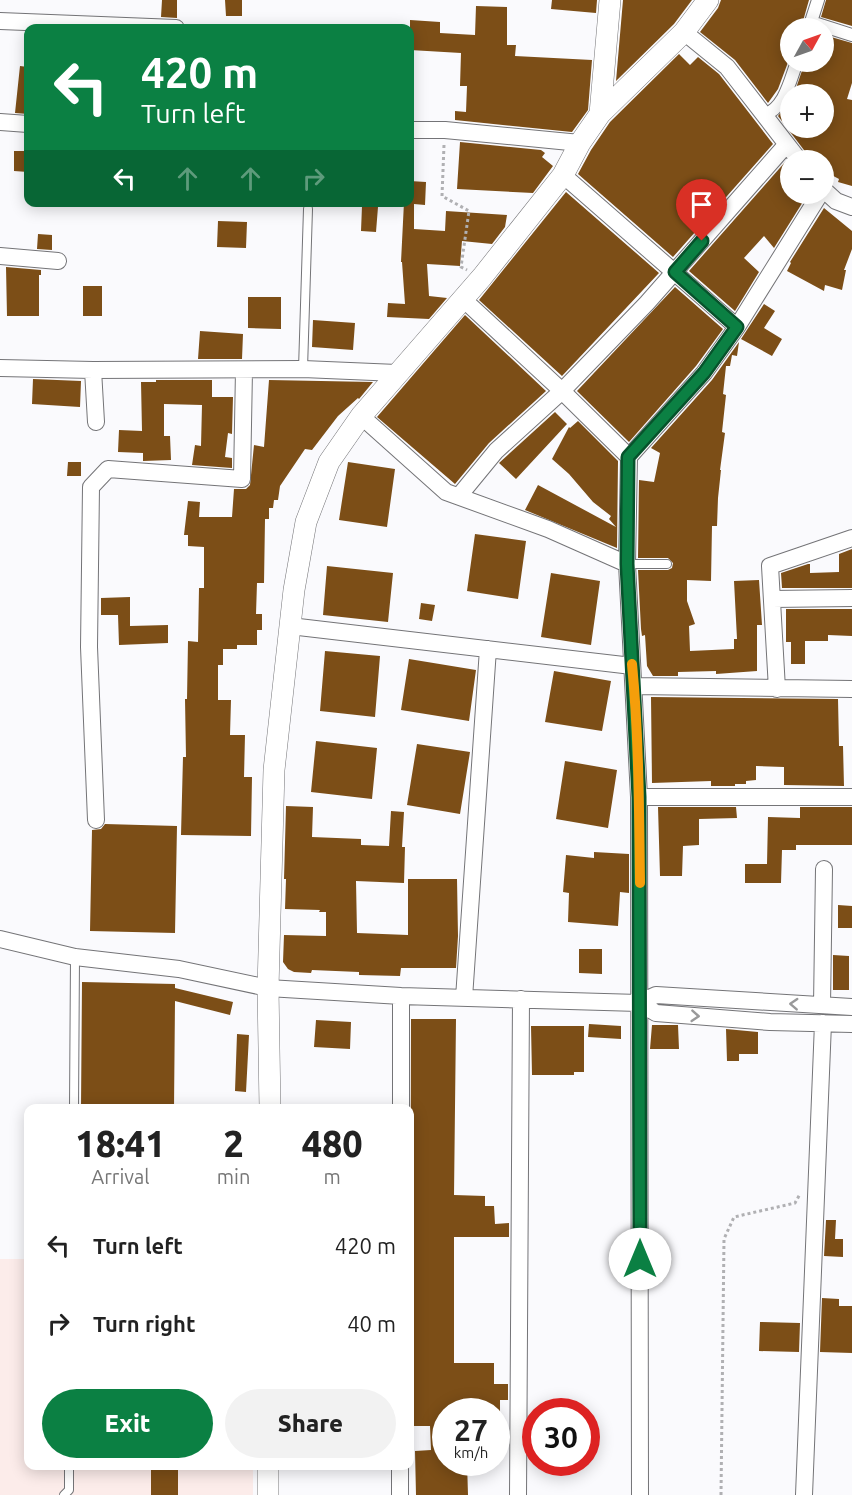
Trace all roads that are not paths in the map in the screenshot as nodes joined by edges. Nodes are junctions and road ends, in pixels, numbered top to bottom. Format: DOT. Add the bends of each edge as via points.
graph roads {
  1 [pos="609,0"];
  2 [pos="708,0"];
  3 [pos="818,0"];
  4 [pos="812,18"];
  5 [pos="0,21"];
  6 [pos="75,24"];
  7 [pos="834,31"];
  8 [pos="684,32"];
  9 [pos="852,35"];
  10 [pos="793,72"];
  11 [pos="600,114"];
  12 [pos="764,114"];
  13 [pos="0,122"];
  14 [pos="24,123"];
  15 [pos="414,130"];
  16 [pos="580,143"];
  17 [pos="786,145"];
  18 [pos="790,150"];
  19 [pos="563,175"];
  20 [pos="834,199"];
  21 [pos="814,204"];
  22 [pos="852,207"];
  23 [pos="308,209"];
  24 [pos="0,256"];
  25 [pos="58,261"];
  26 [pos="675,272"];
  27 [pos="462,298"];
  28 [pos="737,327"];
  29 [pos="0,368"];
  30 [pos="303,369"];
  31 [pos="93,370"];
  32 [pos="244,370"];
  33 [pos="397,373"];
  34 [pos="562,391"];
  35 [pos="361,416"];
  36 [pos="96,422"];
  37 [pos="628,457"];
  38 [pos="459,496"];
  39 [pos="852,538"];
  40 [pos="627,564"];
  41 [pos="667,564"];
  42 [pos="852,598"];
  43 [pos="772,599"];
  44 [pos="290,626"];
  45 [pos="488,649"];
  46 [pos="632,666"];
  47 [pos="635,686"];
  48 [pos="777,689"];
  49 [pos="852,689"];
  50 [pos="639,797"];
  51 [pos="852,797"];
  52 [pos="96,820"];
  53 [pos="824,869"];
  54 [pos="0,939"];
  55 [pos="75,957"];
  56 [pos="268,988"];
  57 [pos="401,996"];
  58 [pos="464,998"];
  59 [pos="521,999"];
  60 [pos="639,1003"];
  61 [pos="822,1005"];
  62 [pos="852,1007"];
  63 [pos="823,1023"];
  64 [pos="852,1024"];
  65 [pos="74,1104"];
  66 [pos="270,1104"];
  67 [pos="401,1104"];
  68 [pos="69,1470"];
  69 [pos="268,1470"];
  70 [pos="400,1470"];
  71 [pos="64,1495"];
  72 [pos="268,1495"];
  73 [pos="400,1495"];
  74 [pos="518,1495"];
  75 [pos="640,1495"];
  76 [pos="804,1495"];
  1 -- 11 [label="street"];
  2 -- 8 [label="street"];
  3 -- 4 [label="street"];
  5 -- 6 [label="street"];
  7 -- 9 [label="street"];
  8 -- 11 [label="street"];
  8 -- 12 [label="street" via="727,67"];
  10 -- 12 [label="street" via="781,102"];
  11 -- 16 [label="street"];
  12 -- 17 [label="street"];
  13 -- 14 [label="street"];
  15 -- 16 [label="street"];
  16 -- 19 [label="street"];
  17 -- 18 [label="street"];
  17 -- 26 [label="street"];
  19 -- 26 [label="street"];
  19 -- 27 [label="street"];
  20 -- 22 [label="street"];
  21 -- 28 [label="street"];
  23 -- 30 [label="lane"];
  24 -- 25 [label="street"];
  26 -- 28 [label="street"];
  26 -- 34 [label="street"];
  27 -- 33 [label="street"];
  27 -- 34 [label="street"];
  28 -- 37 [label="street" via="704,373"];
  29 -- 31 [label="street"];
  30 -- 32 [label="street"];
  30 -- 33 [label="street"];
  31 -- 32 [label="street"];
  31 -- 36 [label="street"];
  32 -- 52 [label="street" via="242,479 108,469 91,487 89,647"];
  33 -- 35 [label="street"];
  34 -- 37 [label="street"];
  34 -- 38 [label="street" via="496,452"];
  35 -- 38 [label="street" via="446,492"];
  35 -- 44 [label="street" via="329,462 306,522"];
  37 -- 40 [label="street"];
  38 -- 40 [label="street"];
  39 -- 43 [label="street" via="770,567"];
  40 -- 41 [label="lane"];
  40 -- 46 [label="street"];
  42 -- 43 [label="street"];
  43 -- 48 [label="street"];
  44 -- 45 [label="street"];
  44 -- 56 [label="street" via="274,770"];
  45 -- 46 [label="street"];
  45 -- 58 [label="street"];
  46 -- 47 [label="street"];
  47 -- 48 [label="street"];
  47 -- 50 [label="street"];
  48 -- 49 [label="street"];
  50 -- 51 [label="street"];
  50 -- 60 [label="street"];
  53 -- 61 [label="street"];
  54 -- 55 [label="street"];
  55 -- 56 [label="street" via="179,969"];
  55 -- 65 [label="lane"];
  56 -- 57 [label="street"];
  56 -- 66 [label="street"];
  57 -- 58 [label="street"];
  57 -- 67 [label="street"];
  58 -- 59 [label="street"];
  59 -- 60 [label="street"];
  59 -- 74 [label="street"];
  61 -- 60 [label="street, one-way" via="657,995"];
  60 -- 63 [label="street, one-way" via="656,1013"];
  60 -- 75 [label="street"];
  61 -- 62 [label="street"];
  63 -- 64 [label="street"];
  63 -- 76 [label="street"];
  68 -- 71 [label="lane" via="69,1490"];
  69 -- 72 [label="street"];
  70 -- 73 [label="street"];
}
